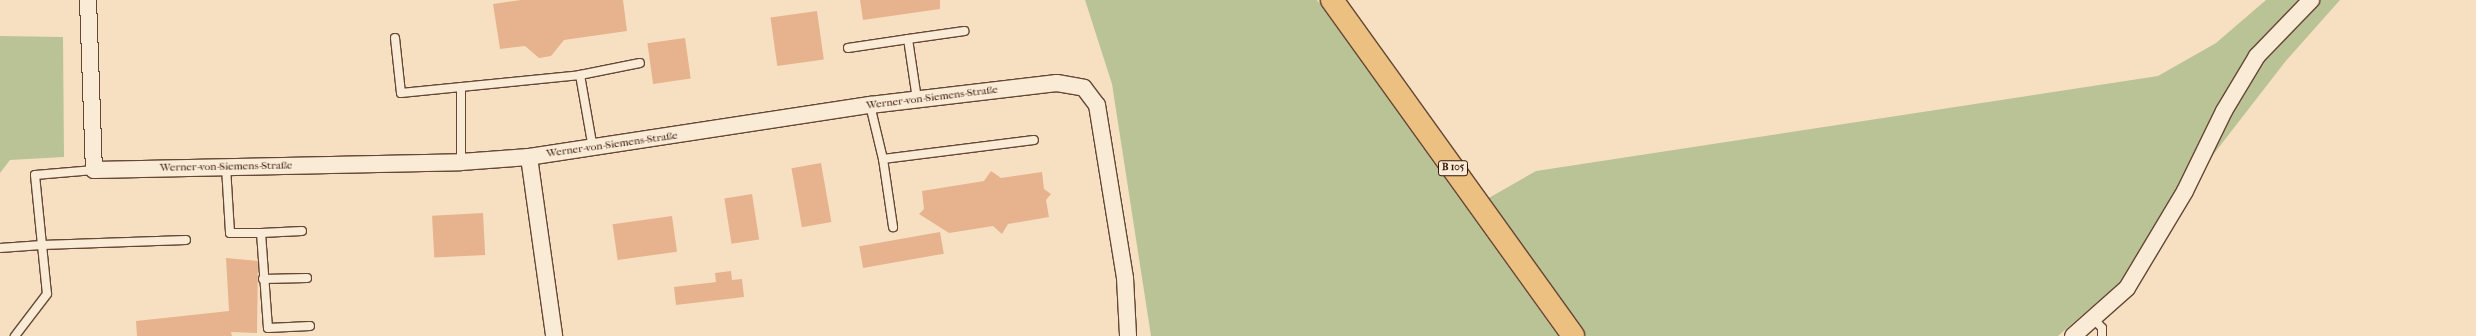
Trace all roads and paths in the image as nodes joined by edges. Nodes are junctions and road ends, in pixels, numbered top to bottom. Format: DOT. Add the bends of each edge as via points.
graph roads {
  1 [pos="88,0"];
  2 [pos="1332,0"];
  3 [pos="2311,0"];
  4 [pos="964,31"];
  5 [pos="395,38"];
  6 [pos="908,39"];
  7 [pos="848,48"];
  8 [pos="640,63"];
  9 [pos="580,75"];
  10 [pos="461,87"];
  11 [pos="917,99"];
  12 [pos="870,105"];
  13 [pos="1034,140"];
  14 [pos="593,149"];
  15 [pos="529,157"];
  16 [pos="883,159"];
  17 [pos="460,162"];
  18 [pos="226,167"];
  19 [pos="94,170"];
  20 [pos="893,227"];
  21 [pos="302,231"];
  22 [pos="261,233"];
  23 [pos="186,240"];
  24 [pos="42,245"];
  25 [pos="0,248"];
  26 [pos="307,278"];
  27 [pos="263,279"];
  28 [pos="2093,318"];
  29 [pos="310,326"];
  30 [pos="15,336"];
  31 [pos="554,336"];
  32 [pos="1128,336"];
  33 [pos="1573,336"];
  34 [pos="2073,336"];
  35 [pos="2102,336"];
  1 -- 19 [label="street"];
  2 -- 33 [label="highway, B 105"];
  3 -- 28 [label="street" via="2257,56 2224,111 2186,191 2127,288"];
  4 -- 6 [label="lane"];
  5 -- 10 [label="lane" via="401,93"];
  6 -- 7 [label="lane"];
  6 -- 11 [label="lane"];
  8 -- 9 [label="lane"];
  9 -- 10 [label="lane"];
  9 -- 14 [label="lane"];
  10 -- 17 [label="lane"];
  11 -- 12 [label="street, Werner-von-Siemens-Straße"];
  11 -- 32 [label="street, Werner-von-Siemens-Straße" via="1057,83 1084,88 1097,105 1126,278"];
  12 -- 14 [label="street, Werner-von-Siemens-Straße"];
  12 -- 16 [label="lane"];
  13 -- 16 [label="lane"];
  14 -- 15 [label="street, Werner-von-Siemens-Straße"];
  15 -- 17 [label="street, Werner-von-Siemens-Straße"];
  15 -- 31 [label="street"];
  16 -- 20 [label="lane"];
  17 -- 18 [label="street, Werner-von-Siemens-Straße"];
  18 -- 19 [label="street, Werner-von-Siemens-Straße"];
  18 -- 22 [label="lane" via="230,233"];
  19 -- 24 [label="lane" via="35,175"];
  21 -- 22 [label="lane"];
  22 -- 27 [label="lane"];
  23 -- 24 [label="lane"];
  24 -- 25 [label="lane"];
  24 -- 30 [label="lane" via="47,294"];
  26 -- 27 [label="lane"];
  27 -- 29 [label="lane" via="268,328"];
  28 -- 34 [label="street"];
  28 -- 35 [label="lane" via="2102,328"];
}
